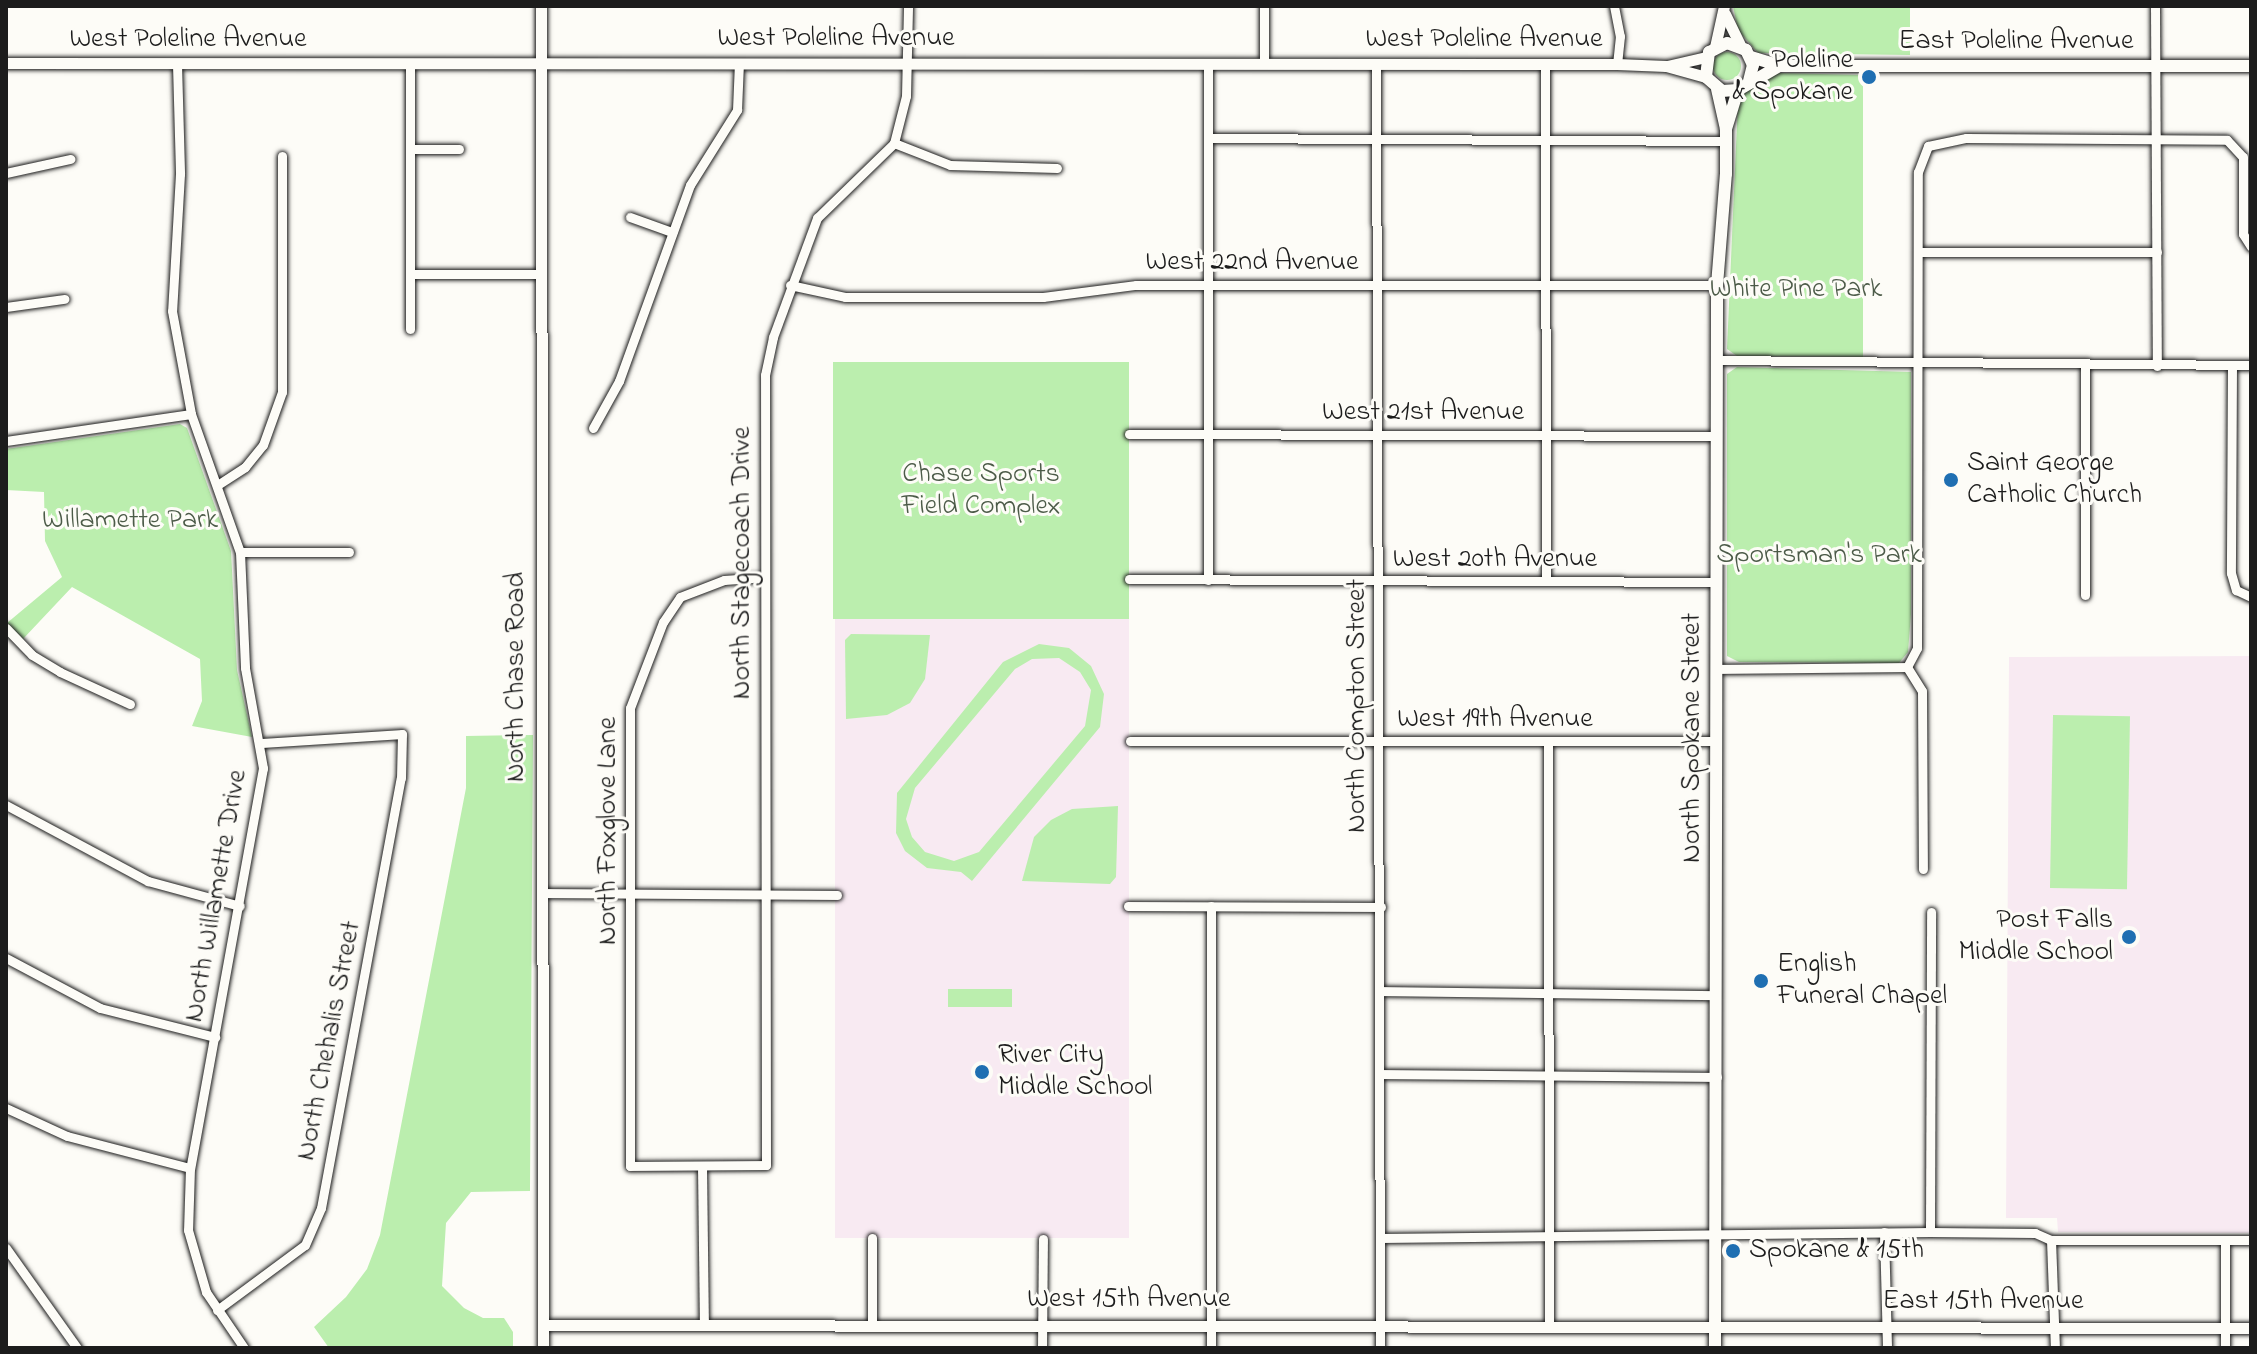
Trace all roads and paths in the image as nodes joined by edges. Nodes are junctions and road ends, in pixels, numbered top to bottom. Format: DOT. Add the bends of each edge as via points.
graph roads {
  1 [pos="541,6"];
  2 [pos="908,6"];
  3 [pos="1264,6"];
  4 [pos="1614,6"];
  5 [pos="2155,6"];
  6 [pos="1724,10"];
  7 [pos="1740,45"];
  8 [pos="1710,52"];
  9 [pos="1751,57"];
  10 [pos="906,62"];
  11 [pos="6,63"];
  12 [pos="739,63"];
  13 [pos="1208,63"];
  14 [pos="1264,63"];
  15 [pos="177,64"];
  16 [pos="541,64"];
  17 [pos="1376,64"];
  18 [pos="1545,64"];
  19 [pos="1617,64"];
  20 [pos="410,65"];
  21 [pos="1666,66"];
  22 [pos="1781,66"];
  23 [pos="2155,66"];
  24 [pos="2251,66"];
  25 [pos="1706,77"];
  26 [pos="1744,86"];
  27 [pos="1717,89"];
  28 [pos="1726,135"];
  29 [pos="1210,138"];
  30 [pos="1377,139"];
  31 [pos="1544,140"];
  32 [pos="2156,140"];
  33 [pos="894,143"];
  34 [pos="410,149"];
  35 [pos="459,149"];
  36 [pos="282,156"];
  37 [pos="70,159"];
  38 [pos="1057,168"];
  39 [pos="6,173"];
  40 [pos="630,217"];
  41 [pos="672,232"];
  42 [pos="2251,247"];
  43 [pos="1919,252"];
  44 [pos="2157,252"];
  45 [pos="410,274"];
  46 [pos="542,274"];
  47 [pos="1544,284"];
  48 [pos="790,285"];
  49 [pos="1210,285"];
  50 [pos="1717,285"];
  51 [pos="1379,286"];
  52 [pos="64,299"];
  53 [pos="6,307"];
  54 [pos="410,329"];
  55 [pos="1717,360"];
  56 [pos="1917,363"];
  57 [pos="2232,365"];
  58 [pos="2251,365"];
  59 [pos="2085,366"];
  60 [pos="2157,366"];
  61 [pos="191,414"];
  62 [pos="593,428"];
  63 [pos="1129,434"];
  64 [pos="1209,434"];
  65 [pos="1380,435"];
  66 [pos="1548,436"];
  67 [pos="1717,436"];
  68 [pos="6,441"];
  69 [pos="219,484"];
  70 [pos="240,552"];
  71 [pos="349,552"];
  72 [pos="765,577"];
  73 [pos="1129,579"];
  74 [pos="1208,580"];
  75 [pos="1380,581"];
  76 [pos="1546,581"];
  77 [pos="1717,582"];
  78 [pos="2085,595"];
  79 [pos="2251,597"];
  80 [pos="8,635"];
  81 [pos="1907,667"];
  82 [pos="1716,669"];
  83 [pos="130,704"];
  84 [pos="1130,741"];
  85 [pos="1716,741"];
  86 [pos="1381,742"];
  87 [pos="1548,742"];
  88 [pos="262,743"];
  89 [pos="6,805"];
  90 [pos="1923,869"];
  91 [pos="541,893"];
  92 [pos="631,894"];
  93 [pos="763,894"];
  94 [pos="837,895"];
  95 [pos="240,906"];
  96 [pos="1128,906"];
  97 [pos="1211,906"];
  98 [pos="1381,907"];
  99 [pos="1931,912"];
  100 [pos="6,958"];
  101 [pos="1380,991"];
  102 [pos="1550,994"];
  103 [pos="1716,995"];
  104 [pos="215,1037"];
  105 [pos="1380,1074"];
  106 [pos="1551,1076"];
  107 [pos="1717,1077"];
  108 [pos="6,1108"];
  109 [pos="702,1166"];
  110 [pos="190,1168"];
  111 [pos="1884,1232"];
  112 [pos="1930,1232"];
  113 [pos="1714,1234"];
  114 [pos="1551,1235"];
  115 [pos="872,1238"];
  116 [pos="1380,1238"];
  117 [pos="1043,1239"];
  118 [pos="2051,1240"];
  119 [pos="2225,1240"];
  120 [pos="2251,1240"];
  121 [pos="6,1248"];
  122 [pos="217,1310"];
  123 [pos="704,1324"];
  124 [pos="1211,1324"];
  125 [pos="1549,1324"];
  126 [pos="544,1325"];
  127 [pos="872,1325"];
  128 [pos="1042,1325"];
  129 [pos="1380,1325"];
  130 [pos="1715,1325"];
  131 [pos="1887,1326"];
  132 [pos="2055,1326"];
  133 [pos="2226,1327"];
  134 [pos="2251,1328"];
  135 [pos="77,1348"];
  136 [pos="244,1348"];
  137 [pos="543,1348"];
  138 [pos="1042,1348"];
  139 [pos="1211,1348"];
  140 [pos="1380,1348"];
  141 [pos="1715,1348"];
  142 [pos="1887,1348"];
  143 [pos="2055,1348"];
  144 [pos="2225,1348"];
  1 -- 16 [label="street, North Chase Road"];
  2 -- 10 [label="street"];
  3 -- 14 [label="street"];
  4 -- 19 [label="street" via="1620,36"];
  5 -- 23 [label="street"];
  6 -- 7 [label="street"];
  6 -- 8 [label="street"];
  7 -- 8 [label="main road"];
  7 -- 9 [label="main road"];
  8 -- 21 [label="street, West Poleline Avenue"];
  8 -- 25 [label="main road"];
  9 -- 22 [label="main road, East Poleline Avenue"];
  9 -- 26 [label="main road"];
  10 -- 12 [label="street, West Poleline Avenue"];
  10 -- 13 [label="street, West Poleline Avenue"];
  10 -- 33 [label="street" via="904,109"];
  11 -- 15 [label="street, West Poleline Avenue"];
  12 -- 16 [label="street, West Poleline Avenue"];
  12 -- 41 [label="street" via="737,110 706,152"];
  13 -- 14 [label="street, West Poleline Avenue"];
  13 -- 29 [label="street"];
  14 -- 17 [label="street, West Poleline Avenue"];
  15 -- 20 [label="street, West Poleline Avenue"];
  15 -- 61 [label="street, North Willamette Drive" via="180,174 172,311"];
  16 -- 20 [label="street, West Poleline Avenue"];
  16 -- 46 [label="street, North Chase Road"];
  17 -- 18 [label="street, West Poleline Avenue"];
  17 -- 30 [label="street, North Compton Street"];
  18 -- 19 [label="street, West Poleline Avenue"];
  18 -- 31 [label="street"];
  19 -- 21 [label="street, West Poleline Avenue"];
  20 -- 34 [label="street"];
  21 -- 25 [label="street, West Poleline Avenue"];
  22 -- 23 [label="main road, East Poleline Avenue"];
  22 -- 26 [label="main road, East Poleline Avenue"];
  23 -- 24 [label="main road, East Poleline Avenue"];
  23 -- 32 [label="street"];
  25 -- 27 [label="main road"];
  26 -- 27 [label="main road"];
  26 -- 28 [label="main road, North Spokane Street"];
  27 -- 28 [label="main road, North Spokane Street"];
  28 -- 31 [label="street"];
  28 -- 50 [label="main road, North Spokane Street"];
  29 -- 30 [label="street"];
  29 -- 49 [label="street"];
  30 -- 31 [label="street"];
  30 -- 51 [label="street, North Compton Street"];
  31 -- 47 [label="street"];
  32 -- 42 [label="street" via="2227,140 2243,157 2243,234"];
  32 -- 43 [label="street" via="1966,138 1928,146 1918,172"];
  32 -- 44 [label="street"];
  33 -- 38 [label="street" via="950,165"];
  33 -- 48 [label="street, North Stagecoach Drive" via="817,218"];
  34 -- 35 [label="street"];
  34 -- 45 [label="street"];
  36 -- 69 [label="street" via="282,392 263,445 245,467"];
  37 -- 39 [label="street"];
  40 -- 41 [label="street"];
  41 -- 62 [label="street" via="619,381"];
  43 -- 44 [label="street"];
  43 -- 56 [label="street"];
  44 -- 60 [label="street"];
  45 -- 46 [label="street"];
  45 -- 54 [label="street"];
  46 -- 91 [label="street, North Chase Road"];
  47 -- 50 [label="street, West 22nd Avenue"];
  47 -- 51 [label="street, West 22nd Avenue"];
  47 -- 66 [label="street"];
  48 -- 49 [label="street, West 22nd Avenue" via="845,297 1043,297 1113,285"];
  48 -- 72 [label="street, North Stagecoach Drive" via="765,375"];
  49 -- 51 [label="street, West 22nd Avenue"];
  49 -- 64 [label="street"];
  50 -- 55 [label="main road, North Spokane Street"];
  51 -- 65 [label="street, North Compton Street"];
  52 -- 53 [label="street"];
  55 -- 56 [label="street"];
  55 -- 67 [label="main road, North Spokane Street"];
  56 -- 59 [label="street"];
  56 -- 81 [label="street" via="1917,648"];
  57 -- 58 [label="street"];
  57 -- 60 [label="street"];
  57 -- 79 [label="street" via="2231,573 2236,590"];
  59 -- 60 [label="street"];
  59 -- 78 [label="street"];
  61 -- 68 [label="street"];
  61 -- 69 [label="street, North Willamette Drive"];
  63 -- 64 [label="street, West 21st Avenue"];
  64 -- 65 [label="street, West 21st Avenue"];
  64 -- 74 [label="street"];
  65 -- 66 [label="street, West 21st Avenue"];
  65 -- 75 [label="street, North Compton Street"];
  66 -- 67 [label="street, West 21st Avenue"];
  66 -- 76 [label="street"];
  67 -- 77 [label="main road, North Spokane Street"];
  69 -- 70 [label="street, North Willamette Drive"];
  70 -- 71 [label="street"];
  70 -- 88 [label="street, North Willamette Drive" via="245,668"];
  72 -- 92 [label="street, North Foxglove Lane" via="692,589 663,622 630,708"];
  72 -- 93 [label="street, North Stagecoach Drive"];
  73 -- 74 [label="street, West 20th Avenue"];
  74 -- 75 [label="street, West 20th Avenue"];
  75 -- 76 [label="street, West 20th Avenue"];
  75 -- 86 [label="street, North Compton Street"];
  76 -- 77 [label="street, West 20th Avenue"];
  77 -- 82 [label="main road, North Spokane Street"];
  80 -- 83 [label="street" via="60,672"];
  81 -- 82 [label="street"];
  81 -- 90 [label="street" via="1922,691"];
  82 -- 85 [label="main road, North Spokane Street"];
  84 -- 86 [label="street, West 19th Avenue"];
  85 -- 87 [label="street, West 19th Avenue"];
  85 -- 103 [label="main road, North Spokane Street"];
  86 -- 87 [label="street, West 19th Avenue"];
  86 -- 98 [label="street, North Compton Street"];
  87 -- 102 [label="street"];
  88 -- 95 [label="street, North Willamette Drive" via="263,783"];
  88 -- 122 [label="street, North Chehalis Street" via="402,734 401,778 321,1208 305,1245"];
  89 -- 95 [label="street" via="148,881"];
  91 -- 92 [label="street"];
  91 -- 126 [label="street, North Chase Road"];
  92 -- 93 [label="street"];
  92 -- 109 [label="street, North Foxglove Lane" via="630,1166"];
  93 -- 94 [label="street"];
  93 -- 109 [label="street, North Stagecoach Drive" via="766,1165"];
  95 -- 104 [label="street, North Willamette Drive"];
  96 -- 97 [label="street"];
  97 -- 98 [label="street"];
  97 -- 124 [label="street"];
  98 -- 101 [label="street, North Compton Street"];
  99 -- 112 [label="street"];
  100 -- 104 [label="street" via="100,1008"];
  101 -- 102 [label="street"];
  101 -- 105 [label="street, North Compton Street"];
  102 -- 103 [label="street"];
  102 -- 106 [label="street"];
  103 -- 107 [label="main road, North Spokane Street"];
  104 -- 110 [label="street, North Willamette Drive"];
  105 -- 106 [label="street"];
  105 -- 116 [label="street, North Compton Street"];
  106 -- 107 [label="street"];
  106 -- 114 [label="street"];
  107 -- 113 [label="main road, North Spokane Street"];
  108 -- 110 [label="street" via="67,1136"];
  109 -- 123 [label="street"];
  110 -- 122 [label="street, North Willamette Drive" via="190,1243"];
  111 -- 112 [label="street"];
  111 -- 113 [label="street"];
  111 -- 131 [label="street"];
  112 -- 118 [label="street" via="2035,1233"];
  113 -- 114 [label="street"];
  113 -- 130 [label="main road, North Spokane Street"];
  114 -- 116 [label="street"];
  114 -- 125 [label="street"];
  115 -- 127 [label="street"];
  116 -- 129 [label="street, North Compton Street"];
  117 -- 128 [label="street"];
  118 -- 119 [label="street"];
  118 -- 132 [label="street"];
  119 -- 120 [label="street"];
  119 -- 133 [label="street"];
  121 -- 135 [label="street"];
  122 -- 136 [label="street, North Willamette Drive"];
  123 -- 126 [label="street, West 15th Avenue"];
  123 -- 127 [label="street, West 15th Avenue"];
  124 -- 128 [label="street, West 15th Avenue"];
  124 -- 129 [label="street, West 15th Avenue"];
  124 -- 139 [label="street"];
  125 -- 129 [label="street, West 15th Avenue"];
  125 -- 130 [label="street, West 15th Avenue"];
  126 -- 137 [label="street, North Chase Road"];
  127 -- 128 [label="street, West 15th Avenue"];
  128 -- 138 [label="street"];
  129 -- 140 [label="street, North Compton Street"];
  130 -- 131 [label="street, East 15th Avenue"];
  130 -- 141 [label="main road, North Spokane Street"];
  131 -- 132 [label="street, East 15th Avenue"];
  131 -- 142 [label="street"];
  132 -- 133 [label="street, East 15th Avenue"];
  132 -- 143 [label="street"];
  133 -- 134 [label="street, East 15th Avenue"];
  133 -- 144 [label="street"];
}
